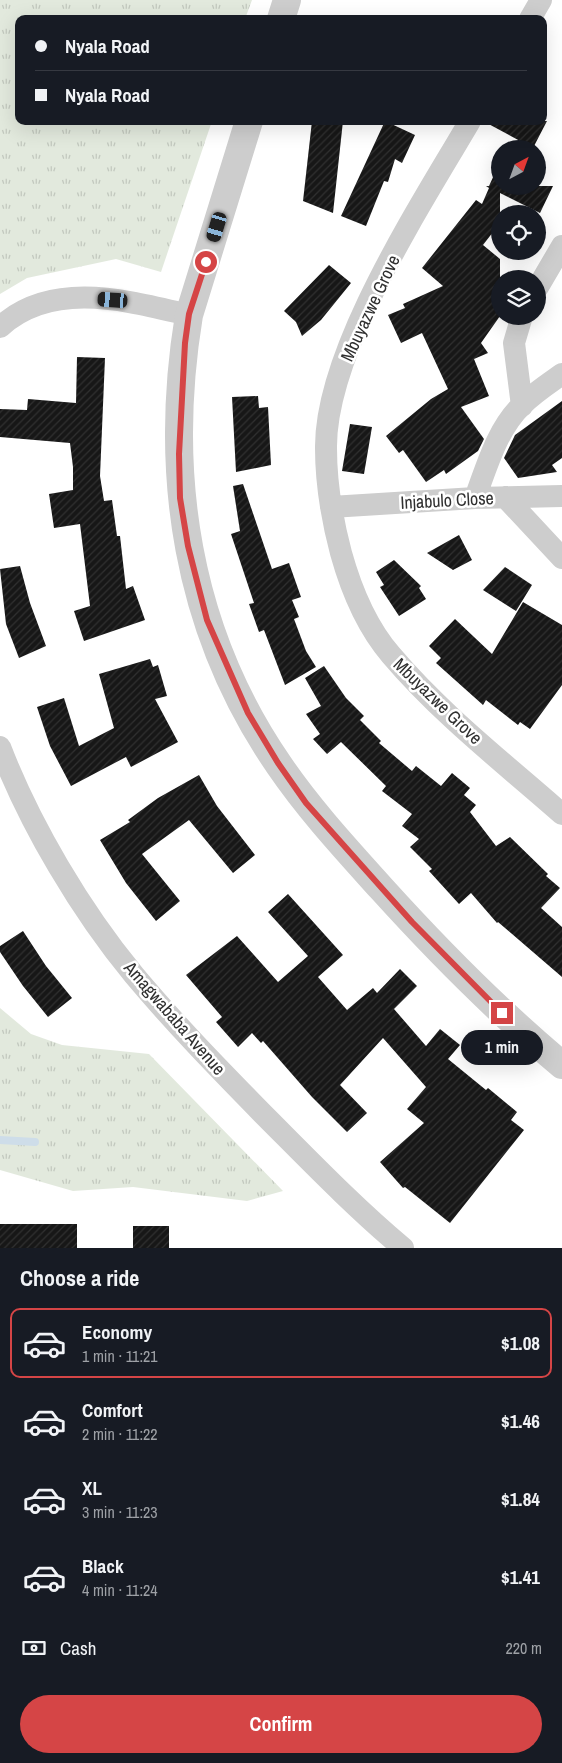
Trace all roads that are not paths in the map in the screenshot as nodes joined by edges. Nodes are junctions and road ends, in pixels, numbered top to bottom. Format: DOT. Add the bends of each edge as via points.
graph roads {
  1 [pos="287,0"];
  2 [pos="541,0"];
  3 [pos="282,15"];
  4 [pos="532,15"];
  5 [pos="248,125"];
  6 [pos="468,125"];
  7 [pos="562,246"];
  8 [pos="546,273"];
  9 [pos="189,314"];
  10 [pos="519,325"];
  11 [pos="0,327"];
  12 [pos="562,374"];
  13 [pos="522,406"];
  14 [pos="562,496"];
  15 [pos="475,498"];
  16 [pos="505,498"];
  17 [pos="331,507"];
  18 [pos="562,558"];
  19 [pos="0,747"];
  20 [pos="562,814"];
  21 [pos="562,1065"];
  22 [pos="403,1248"];
  1 -- 3 [label="street"];
  2 -- 4 [label="street"];
  5 -- 9 [label="street"];
  6 -- 17 [label="street, Mbuyazwe Grove" via="378,286 342,364 326,447"];
  7 -- 8 [label="street"];
  9 -- 11 [label="street" via="80,297 56,299 27,308"];
  9 -- 21 [label="street" via="180,397 180,498 201,601 248,713 278,763 330,831 467,980"];
  10 -- 13 [label="street" via="514,343"];
  12 -- 13 [label="street"];
  13 -- 15 [label="street" via="498,440"];
  14 -- 16 [label="street, Injabulo Close"];
  15 -- 16 [label="street, Injabulo Close"];
  15 -- 17 [label="street, Injabulo Close"];
  16 -- 18 [label="street"];
  17 -- 20 [label="street, Mbuyazwe Grove" via="346,569 359,603 390,654 458,722"];
  19 -- 22 [label="street, Amagwababa Avenue" via="36,827 76,894 133,974 212,1062 362,1213"];
}
